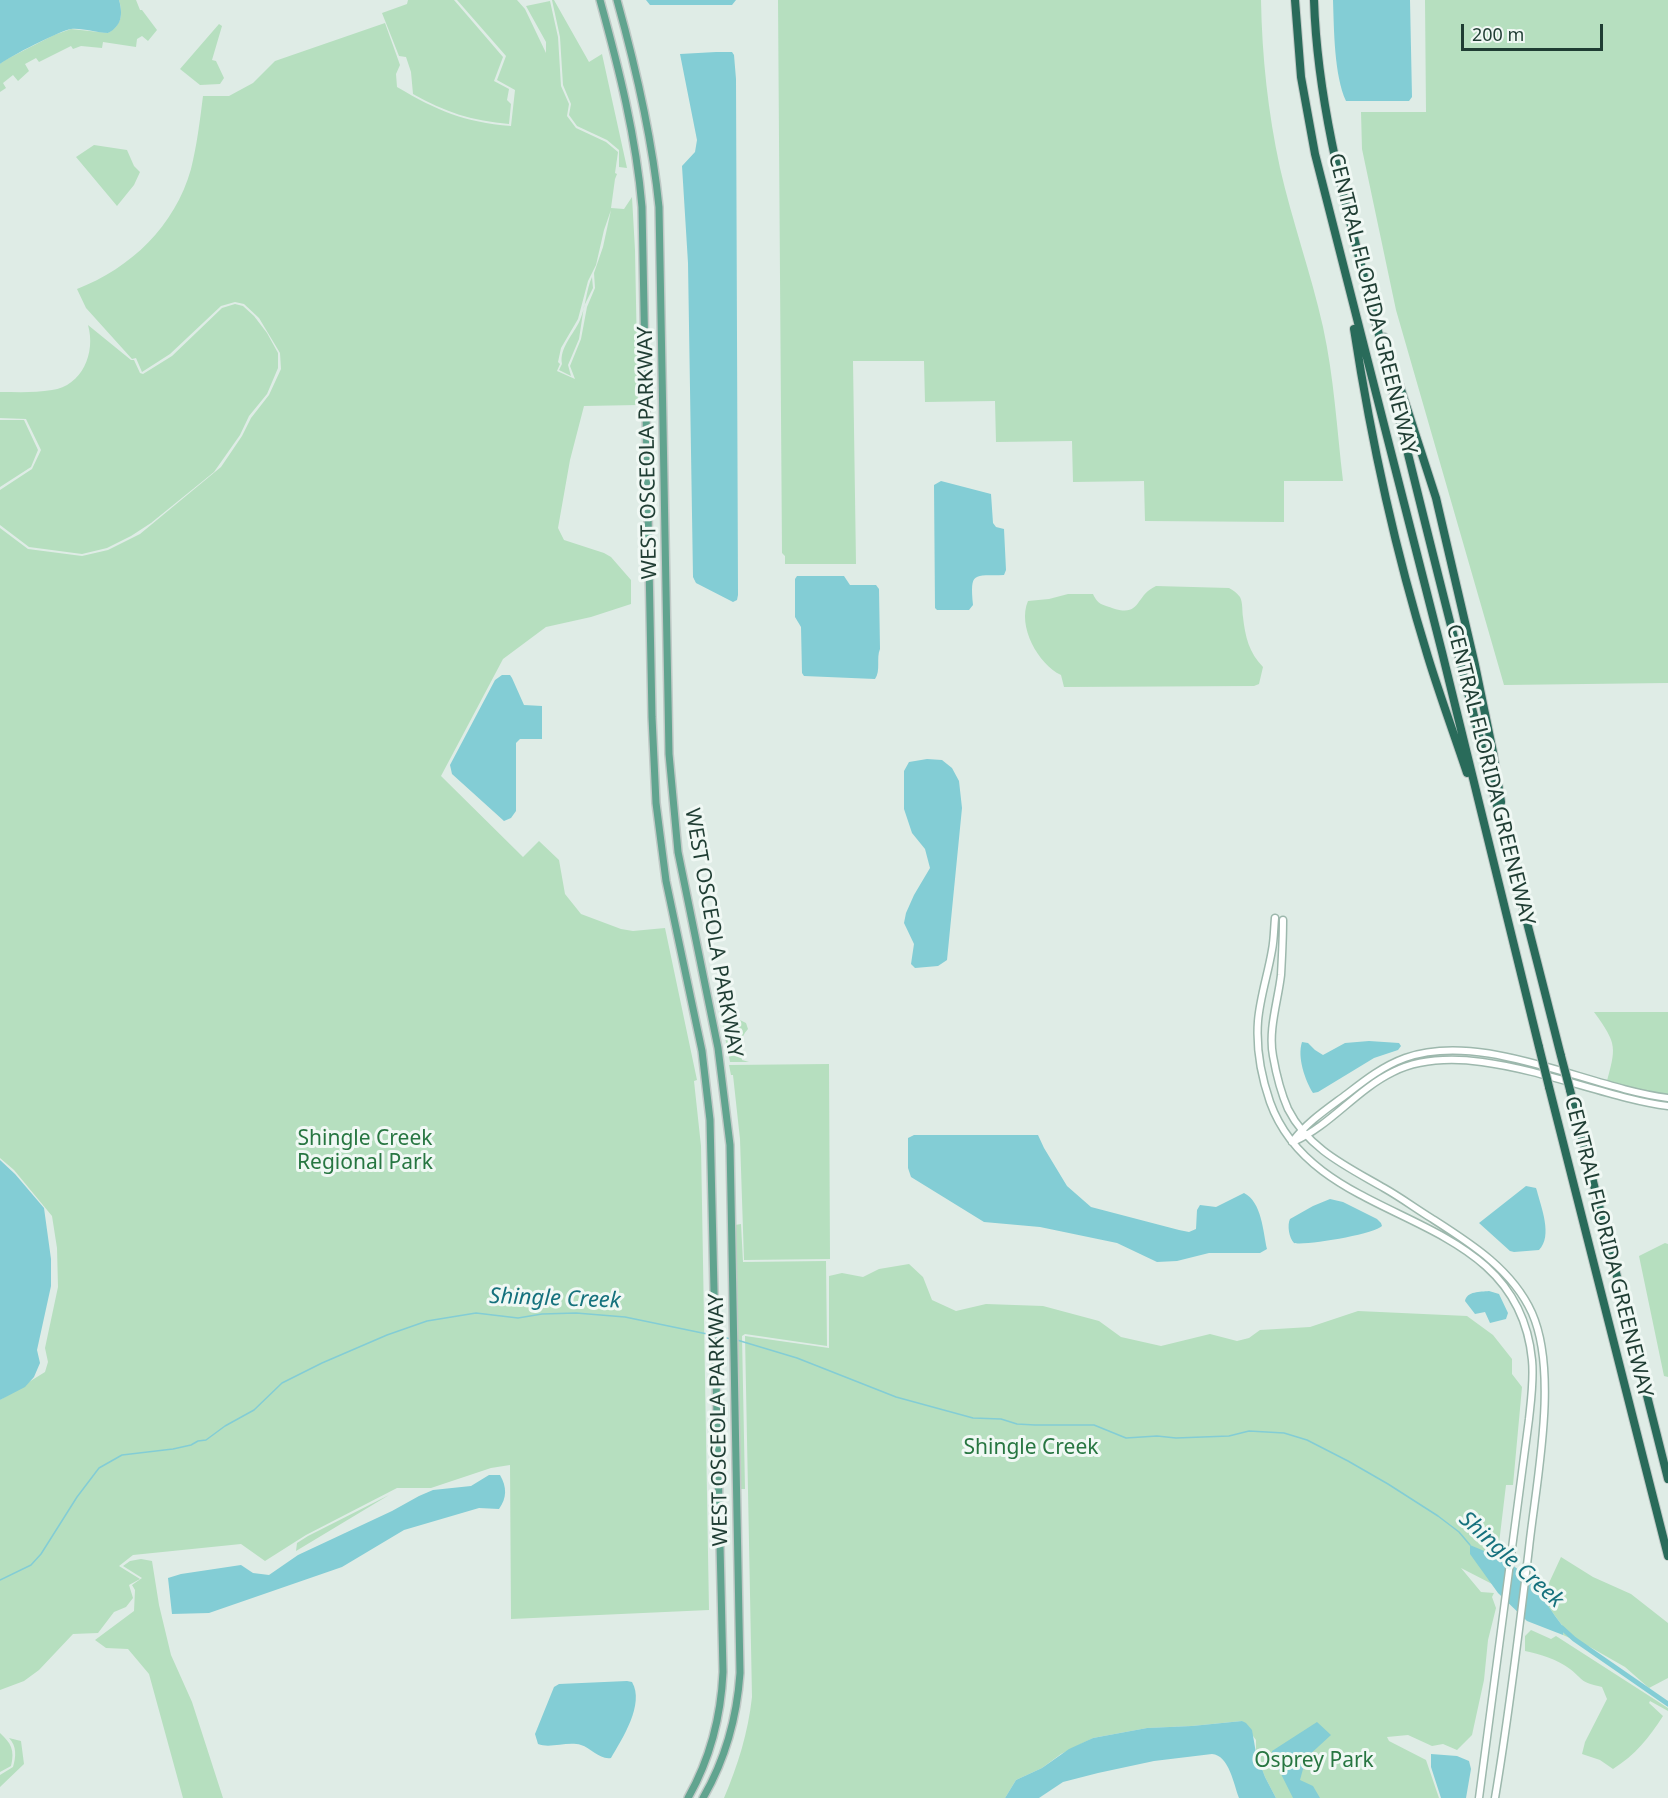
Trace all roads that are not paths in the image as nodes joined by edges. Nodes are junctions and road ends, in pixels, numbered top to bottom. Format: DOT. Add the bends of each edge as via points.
graph roads {
  1 [pos="600,0"];
  2 [pos="617,0"];
  3 [pos="1295,0"];
  4 [pos="1314,0"];
  5 [pos="1362,267"];
  6 [pos="1348,286"];
  7 [pos="1484,826"];
  8 [pos="1509,848"];
  9 [pos="1275,918"];
  10 [pos="1283,920"];
  11 [pos="1668,1098"];
  12 [pos="1668,1106"];
  13 [pos="1302,1129"];
  14 [pos="1308,1135"];
  15 [pos="1292,1142"];
  16 [pos="1668,1479"];
  17 [pos="1668,1556"];
  18 [pos="688,1798"];
  19 [pos="704,1798"];
  20 [pos="1479,1798"];
  21 [pos="1495,1798"];
  1 -- 18 [label="main road, WEST OSCEOLA PARKWAY" via="624,87 640,181 655,795 666,881 705,1073 710,1120 722,1690 710,1748"];
  2 -- 19 [label="main road, WEST OSCEOLA PARKWAY" via="644,106 658,198 672,802 682,878 718,1048 730,1145 740,1685 728,1741"];
  3 -- 6 [label="highway, CENTRAL FLORIDA GREENEWAY" via="1308,121"];
  4 -- 5 [label="highway, CENTRAL FLORIDA GREENEWAY" via="1326,117"];
  5 -- 8 [label="highway, CENTRAL FLORIDA GREENEWAY"];
  5 -- 8 [label="highway" via="1436,498 1493,752"];
  6 -- 7 [label="highway, CENTRAL FLORIDA GREENEWAY"];
  6 -- 7 [label="highway" via="1383,487 1428,656"];
  7 -- 17 [label="highway, CENTRAL FLORIDA GREENEWAY, bridge"];
  8 -- 16 [label="highway, CENTRAL FLORIDA GREENEWAY, bridge"];
  9 -- 15 [label="street" via="1258,1020 1258,1048 1270,1102"];
  10 -- 13 [label="street" via="1272,1053 1288,1109"];
  11 -- 13 [label="street" via="1501,1056 1468,1051 1431,1052 1389,1065"];
  12 -- 14 [label="street" via="1630,1100 1499,1064 1450,1059 1394,1071"];
  13 -- 14 [label="street"];
  13 -- 15 [label="street"];
  14 -- 15 [label="street"];
  14 -- 21 [label="street" via="1334,1160 1472,1245 1516,1285 1542,1344 1545,1376 1541,1445"];
  15 -- 20 [label="street" via="1322,1171 1348,1188 1470,1252 1489,1267 1506,1287 1527,1330 1532,1383"];
}
